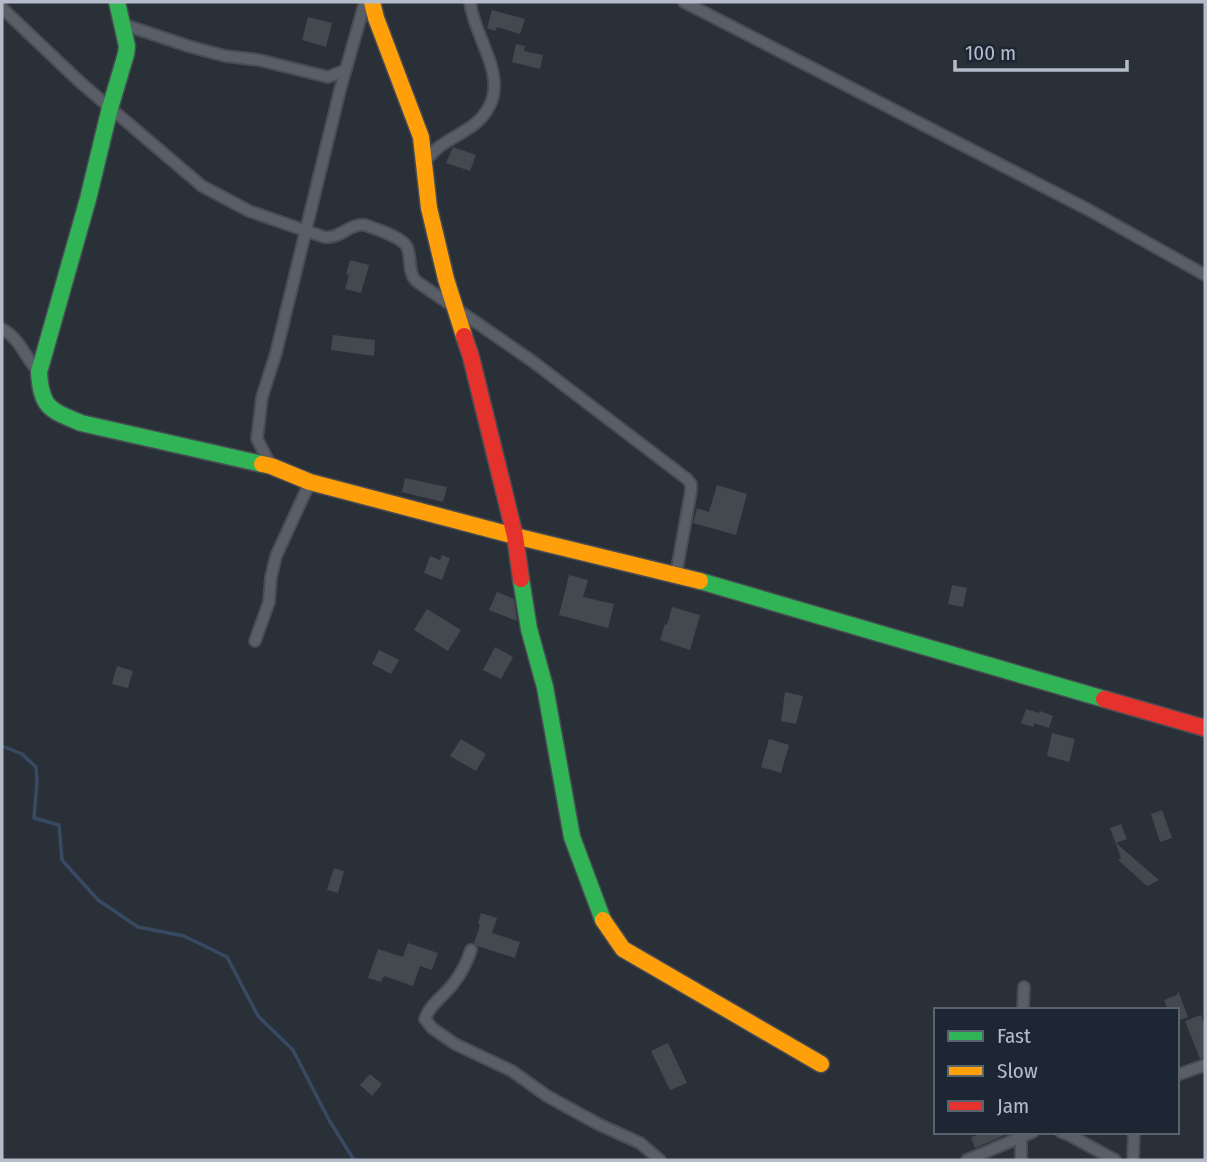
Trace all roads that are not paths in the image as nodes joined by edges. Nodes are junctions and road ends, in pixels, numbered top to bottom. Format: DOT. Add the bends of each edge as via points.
graph roads {
  1 [pos="117,2"];
  2 [pos="365,2"];
  3 [pos="372,2"];
  4 [pos="470,2"];
  5 [pos="684,2"];
  6 [pos="2,8"];
  7 [pos="122,24"];
  8 [pos="346,70"];
  9 [pos="328,77"];
  10 [pos="340,90"];
  11 [pos="110,108"];
  12 [pos="424,162"];
  13 [pos="307,231"];
  14 [pos="1205,275"];
  15 [pos="454,306"];
  16 [pos="2,329"];
  17 [pos="39,372"];
  18 [pos="271,466"];
  19 [pos="310,482"];
  20 [pos="515,536"];
  21 [pos="676,574"];
  22 [pos="255,640"];
  23 [pos="1205,728"];
  24 [pos="471,950"];
  25 [pos="1024,986"];
  26 [pos="1023,1008"];
  27 [pos="821,1064"];
  28 [pos="1205,1065"];
  29 [pos="1179,1074"];
  30 [pos="1025,1134"];
  31 [pos="1066,1134"];
  32 [pos="1133,1134"];
  33 [pos="660,1160"];
  34 [pos="967,1160"];
  35 [pos="1021,1160"];
  36 [pos="1115,1160"];
  37 [pos="1133,1160"];
  1 -- 7 [label="street"];
  2 -- 8 [label="street"];
  3 -- 12 [label="street" via="421,137"];
  4 -- 12 [label="street" via="492,67 494,97 475,123"];
  5 -- 14 [label="street"];
  6 -- 11 [label="street"];
  7 -- 9 [label="street" via="225,56"];
  7 -- 11 [label="street" via="126,54"];
  8 -- 9 [label="street"];
  8 -- 10 [label="street"];
  9 -- 10 [label="street"];
  10 -- 13 [label="street"];
  11 -- 13 [label="street" via="202,186 249,211"];
  11 -- 17 [label="street"];
  12 -- 15 [label="street" via="429,208"];
  13 -- 15 [label="street" via="331,238 360,224 398,239 407,248 413,277"];
  13 -- 18 [label="street" via="262,397 257,439"];
  15 -- 20 [label="street"];
  15 -- 21 [label="street" via="688,479 691,491"];
  16 -- 17 [label="street" via="13,336"];
  17 -- 18 [label="street" via="45,403 81,423"];
  18 -- 19 [label="street"];
  19 -- 20 [label="street"];
  19 -- 22 [label="street" via="276,556 269,602"];
  20 -- 21 [label="street"];
  20 -- 27 [label="street" via="529,629 545,687 572,836 605,924 624,948 657,970"];
  21 -- 23 [label="street"];
  24 -- 33 [label="street" via="453,984 427,1012 425,1019 432,1028 455,1044 513,1070 547,1096 640,1143"];
  25 -- 26 [label="street"];
  28 -- 29 [label="street"];
  30 -- 34 [label="street"];
  30 -- 35 [label="street"];
  31 -- 36 [label="street"];
  32 -- 37 [label="street"];
}
